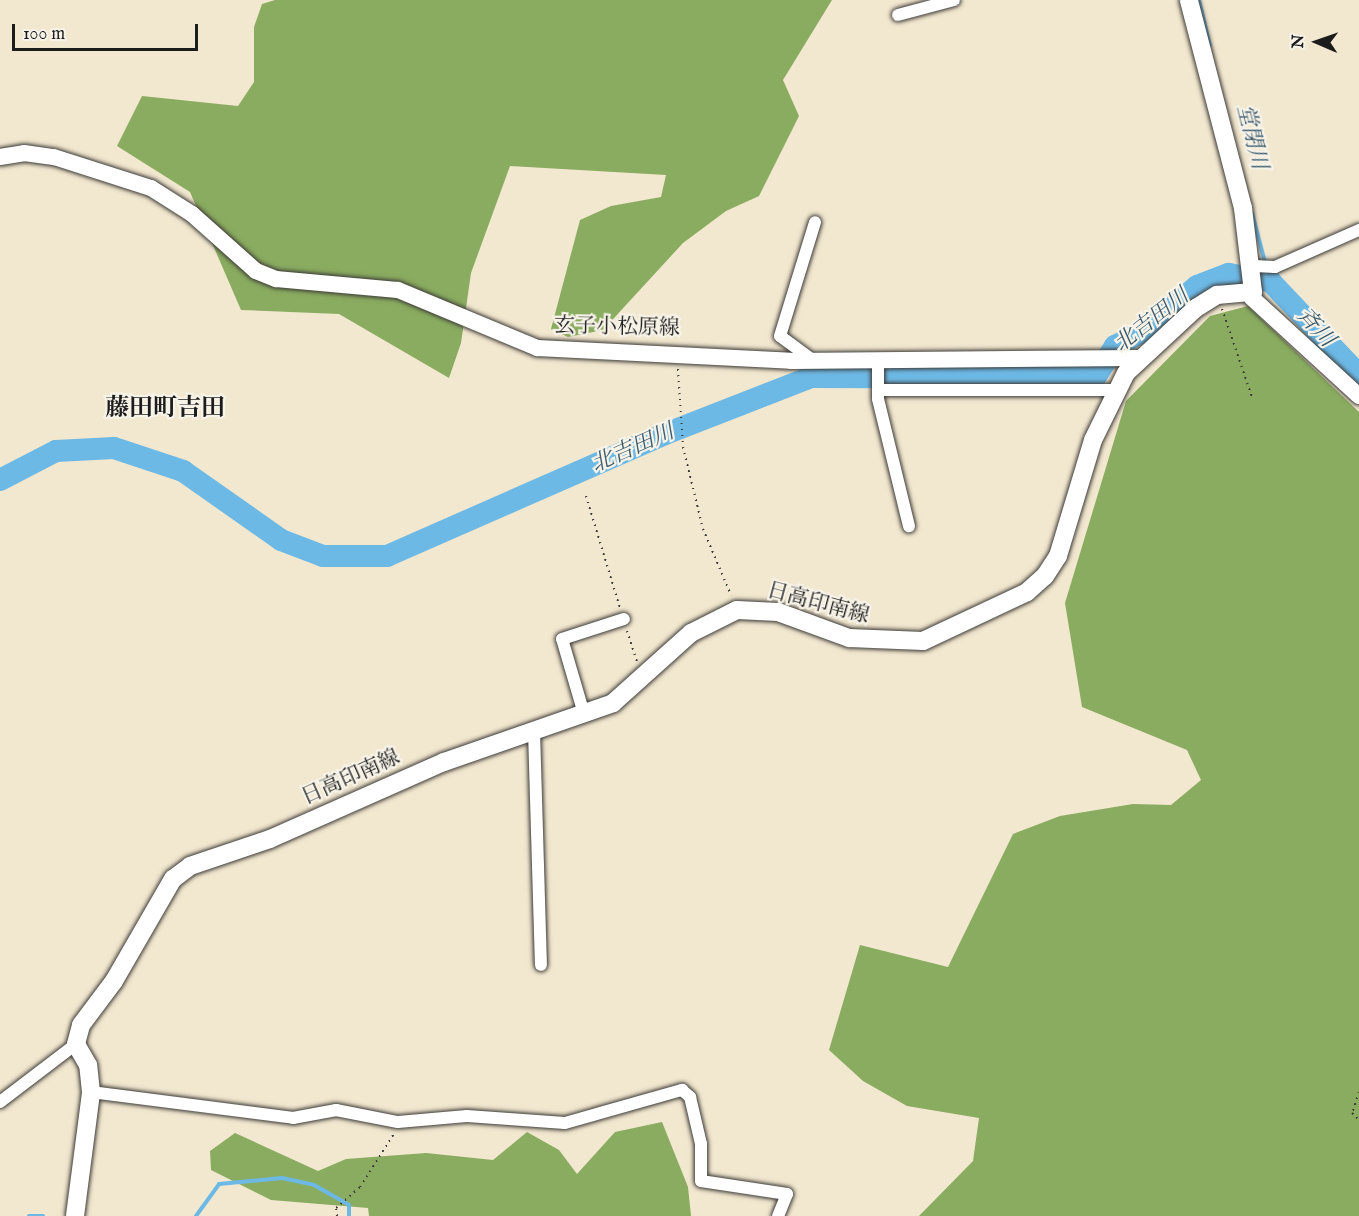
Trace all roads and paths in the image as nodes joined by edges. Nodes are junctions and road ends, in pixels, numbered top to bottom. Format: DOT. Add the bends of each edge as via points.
graph roads {
  1 [pos="954,0"];
  2 [pos="1189,0"];
  3 [pos="898,15"];
  4 [pos="0,157"];
  5 [pos="815,222"];
  6 [pos="1359,230"];
  7 [pos="1254,267"];
  8 [pos="1217,295"];
  9 [pos="1252,295"];
  10 [pos="676,351"];
  11 [pos="1137,358"];
  12 [pos="814,361"];
  13 [pos="878,361"];
  14 [pos="878,390"];
  15 [pos="1117,390"];
  16 [pos="1359,396"];
  17 [pos="1252,400"];
  18 [pos="586,496"];
  19 [pos="909,526"];
  20 [pos="737,610"];
  21 [pos="624,619"];
  22 [pos="642,680"];
  23 [pos="584,714"];
  24 [pos="534,731"];
  25 [pos="541,965"];
  26 [pos="76,1044"];
  27 [pos="91,1092"];
  28 [pos="1359,1092"];
  29 [pos="0,1102"];
  30 [pos="1359,1120"];
  31 [pos="398,1122"];
  32 [pos="75,1216"];
  33 [pos="337,1216"];
  34 [pos="778,1216"];
  1 -- 3 [label="street"];
  2 -- 7 [label="main road"];
  4 -- 10 [label="main road, 玄子小松原線" via="24,153 54,157 151,188 192,214 256,271 276,279 398,290 537,348 607,355"];
  5 -- 12 [label="street" via="780,336"];
  6 -- 7 [label="street" via="1275,267"];
  7 -- 9 [label="main road"];
  8 -- 9 [label="main road"];
  8 -- 11 [label="main road, 日高印南線"];
  8 -- 17 [label="path"];
  9 -- 16 [label="main road"];
  10 -- 12 [label="main road, 玄子小松原線"];
  10 -- 20 [label="path" via="683,447 703,530"];
  11 -- 13 [label="main road, 玄子小松原線"];
  11 -- 15 [label="main road, 日高印南線"];
  12 -- 13 [label="main road, 玄子小松原線"];
  13 -- 14 [label="street"];
  14 -- 15 [label="street"];
  14 -- 19 [label="street"];
  15 -- 20 [label="main road, 日高印南線" via="1092,440 1058,556 1027,592 923,641 885,644 849,638 778,612"];
  18 -- 21 [label="path"];
  20 -- 22 [label="main road, 日高印南線" via="691,633"];
  21 -- 22 [label="path"];
  21 -- 23 [label="street" via="562,639"];
  22 -- 23 [label="main road, 日高印南線" via="613,703"];
  23 -- 24 [label="main road, 日高印南線"];
  24 -- 25 [label="street"];
  24 -- 26 [label="main road, 日高印南線" via="444,762 270,839 190,866 164,893 114,981 81,1025"];
  26 -- 27 [label="main road" via="88,1065"];
  26 -- 29 [label="street"];
  27 -- 31 [label="street" via="293,1118 336,1110"];
  27 -- 32 [label="main road"];
  28 -- 30 [label="path" via="1352,1113"];
  31 -- 33 [label="path" via="360,1187 336,1208"];
  31 -- 34 [label="street" via="468,1116 565,1123 682,1090 690,1097 701,1144 701,1181 787,1194"];
}
